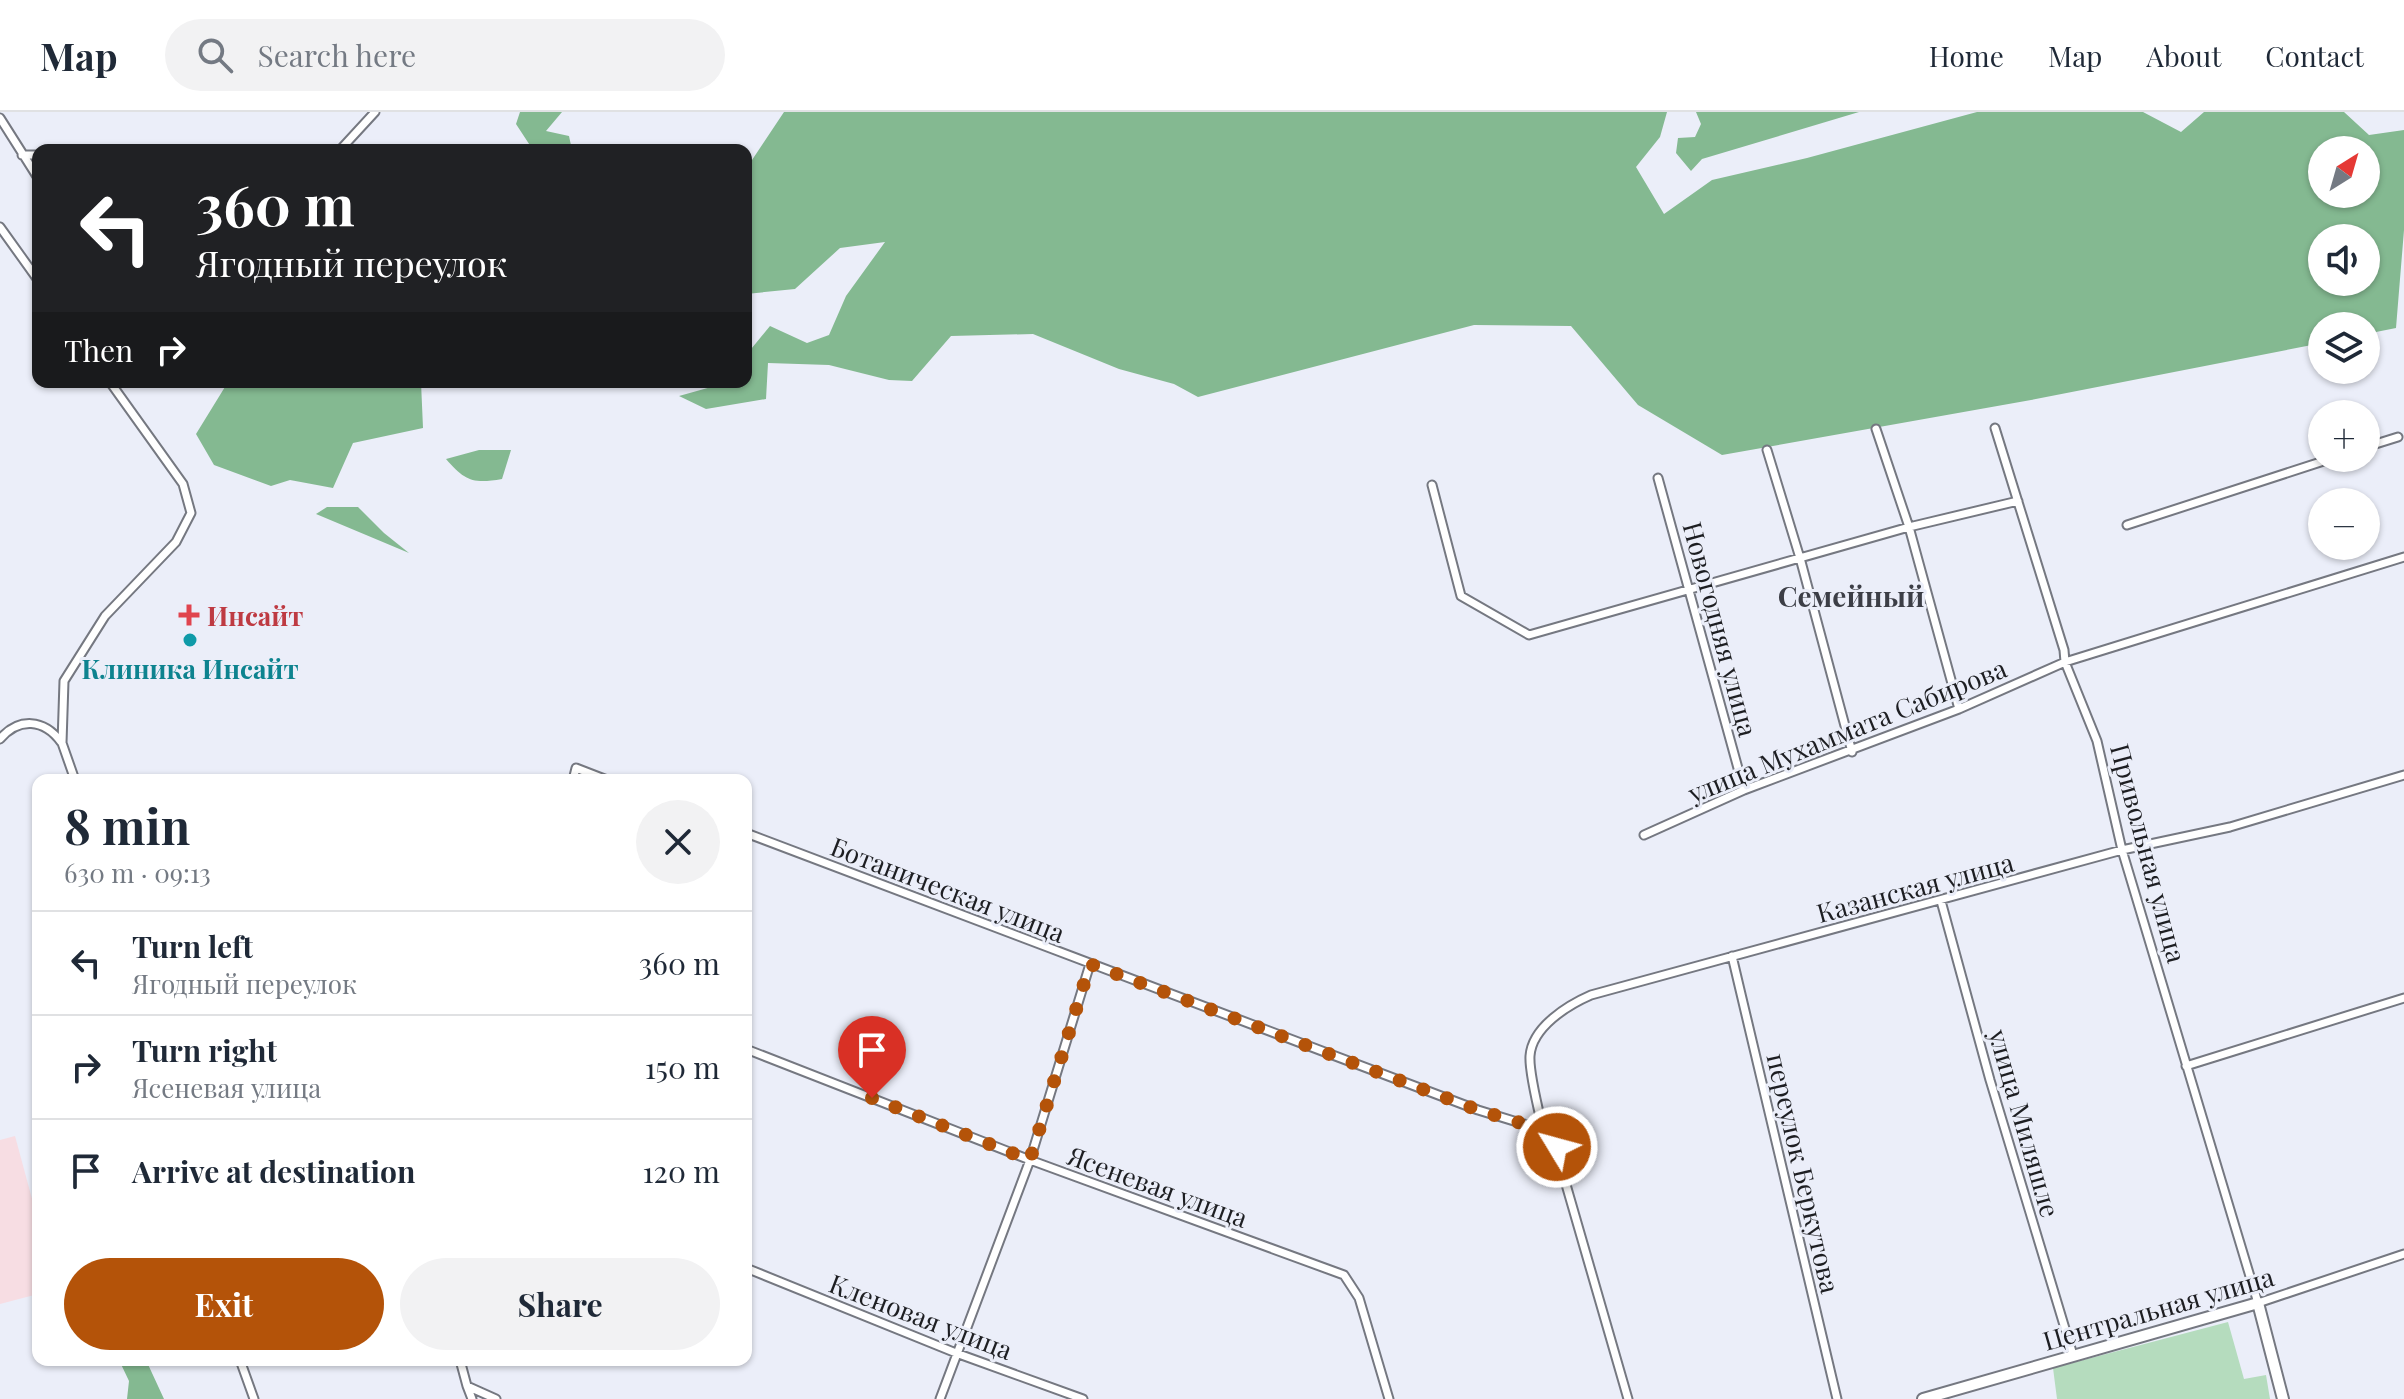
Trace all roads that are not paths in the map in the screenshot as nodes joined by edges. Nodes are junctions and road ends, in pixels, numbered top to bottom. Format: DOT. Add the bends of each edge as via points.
graph roads {
  1 [pos="375,112"];
  2 [pos="0,118"];
  3 [pos="346,144"];
  4 [pos="22,155"];
  5 [pos="32,155"];
  6 [pos="32,169"];
  7 [pos="0,227"];
  8 [pos="32,272"];
  9 [pos="114,388"];
  10 [pos="1995,428"];
  11 [pos="1876,429"];
  12 [pos="2398,437"];
  13 [pos="2380,443"];
  14 [pos="1767,450"];
  15 [pos="2308,466"];
  16 [pos="1658,478"];
  17 [pos="1432,485"];
  18 [pos="2018,501"];
  19 [pos="2127,525"];
  20 [pos="1909,527"];
  21 [pos="2404,557"];
  22 [pos="1800,558"];
  23 [pos="1690,589"];
  24 [pos="2065,662"];
  25 [pos="1959,709"];
  26 [pos="0,739"];
  27 [pos="62,743"];
  28 [pos="1852,752"];
  29 [pos="73,774"];
  30 [pos="574,774"];
  31 [pos="592,774"];
  32 [pos="2404,775"];
  33 [pos="1744,790"];
  34 [pos="752,835"];
  35 [pos="1644,835"];
  36 [pos="2122,850"];
  37 [pos="1941,901"];
  38 [pos="1732,956"];
  39 [pos="1090,964"];
  40 [pos="2404,998"];
  41 [pos="752,1051"];
  42 [pos="2186,1066"];
  43 [pos="1542,1125"];
  44 [pos="1030,1160"];
  45 [pos="2404,1254"];
  46 [pos="752,1270"];
  47 [pos="2258,1303"];
  48 [pos="956,1353"];
  49 [pos="2073,1355"];
  50 [pos="242,1366"];
  51 [pos="462,1366"];
  52 [pos="467,1386"];
  53 [pos="254,1399"];
  54 [pos="472,1399"];
  55 [pos="496,1399"];
  56 [pos="940,1399"];
  57 [pos="1083,1399"];
  58 [pos="1389,1399"];
  59 [pos="1628,1399"];
  60 [pos="1837,1399"];
  61 [pos="1923,1399"];
  62 [pos="2283,1399"];
  1 -- 3 [label="street"];
  2 -- 4 [label="street"];
  4 -- 5 [label="street"];
  4 -- 6 [label="street"];
  7 -- 8 [label="street"];
  9 -- 27 [label="street" via="183,484 191,513 176,542 105,616 64,681"];
  10 -- 18 [label="street, Привольная улица"];
  11 -- 20 [label="street"];
  12 -- 13 [label="street"];
  14 -- 22 [label="street"];
  15 -- 19 [label="street"];
  16 -- 23 [label="street, Новогодняя улица"];
  17 -- 23 [label="street" via="1461,596 1529,635"];
  18 -- 20 [label="street"];
  18 -- 24 [label="street, Привольная улица"];
  20 -- 22 [label="street"];
  20 -- 25 [label="street"];
  21 -- 24 [label="street"];
  22 -- 23 [label="street"];
  22 -- 28 [label="street"];
  23 -- 33 [label="street, Новогодняя улица"];
  24 -- 25 [label="street, улица Мухаммата Сабирова"];
  24 -- 36 [label="street, Привольная улица" via="2097,741"];
  25 -- 28 [label="street, улица Мухаммата Сабирова"];
  26 -- 27 [label="street" via="15,726 32,723 54,732"];
  27 -- 29 [label="street"];
  28 -- 33 [label="street, улица Мухаммата Сабирова"];
  30 -- 31 [label="street" via="576,768"];
  32 -- 36 [label="street, Казанская улица" via="2230,827"];
  33 -- 35 [label="street, улица Мухаммата Сабирова"];
  34 -- 39 [label="street, Ботаническая улица"];
  36 -- 37 [label="street, Казанская улица"];
  36 -- 42 [label="street, Привольная улица"];
  37 -- 38 [label="street, Казанская улица"];
  37 -- 49 [label="street, улица Миляшле"];
  38 -- 43 [label="street, Казанская улица" via="1591,995 1559,1014 1538,1034 1530,1055"];
  38 -- 60 [label="street, переулок Беркутова"];
  39 -- 43 [label="street, Ботаническая улица" via="1478,1110 1537,1128"];
  39 -- 44 [label="street"];
  40 -- 42 [label="street"];
  41 -- 44 [label="street, Ясеневая улица"];
  42 -- 47 [label="street, Привольная улица"];
  43 -- 59 [label="street" via="1557,1147"];
  44 -- 48 [label="street"];
  44 -- 58 [label="street, Ясеневая улица" via="1344,1275 1359,1298"];
  45 -- 47 [label="street, Центральная улица"];
  46 -- 48 [label="street, Кленовая улица"];
  47 -- 49 [label="street, Центральная улица"];
  47 -- 62 [label="street, Привольная улица"];
  48 -- 56 [label="street"];
  48 -- 57 [label="street, Кленовая улица"];
  49 -- 61 [label="street, Центральная улица"];
  50 -- 53 [label="street"];
  51 -- 52 [label="street"];
  52 -- 54 [label="street"];
  52 -- 55 [label="street"];
}
